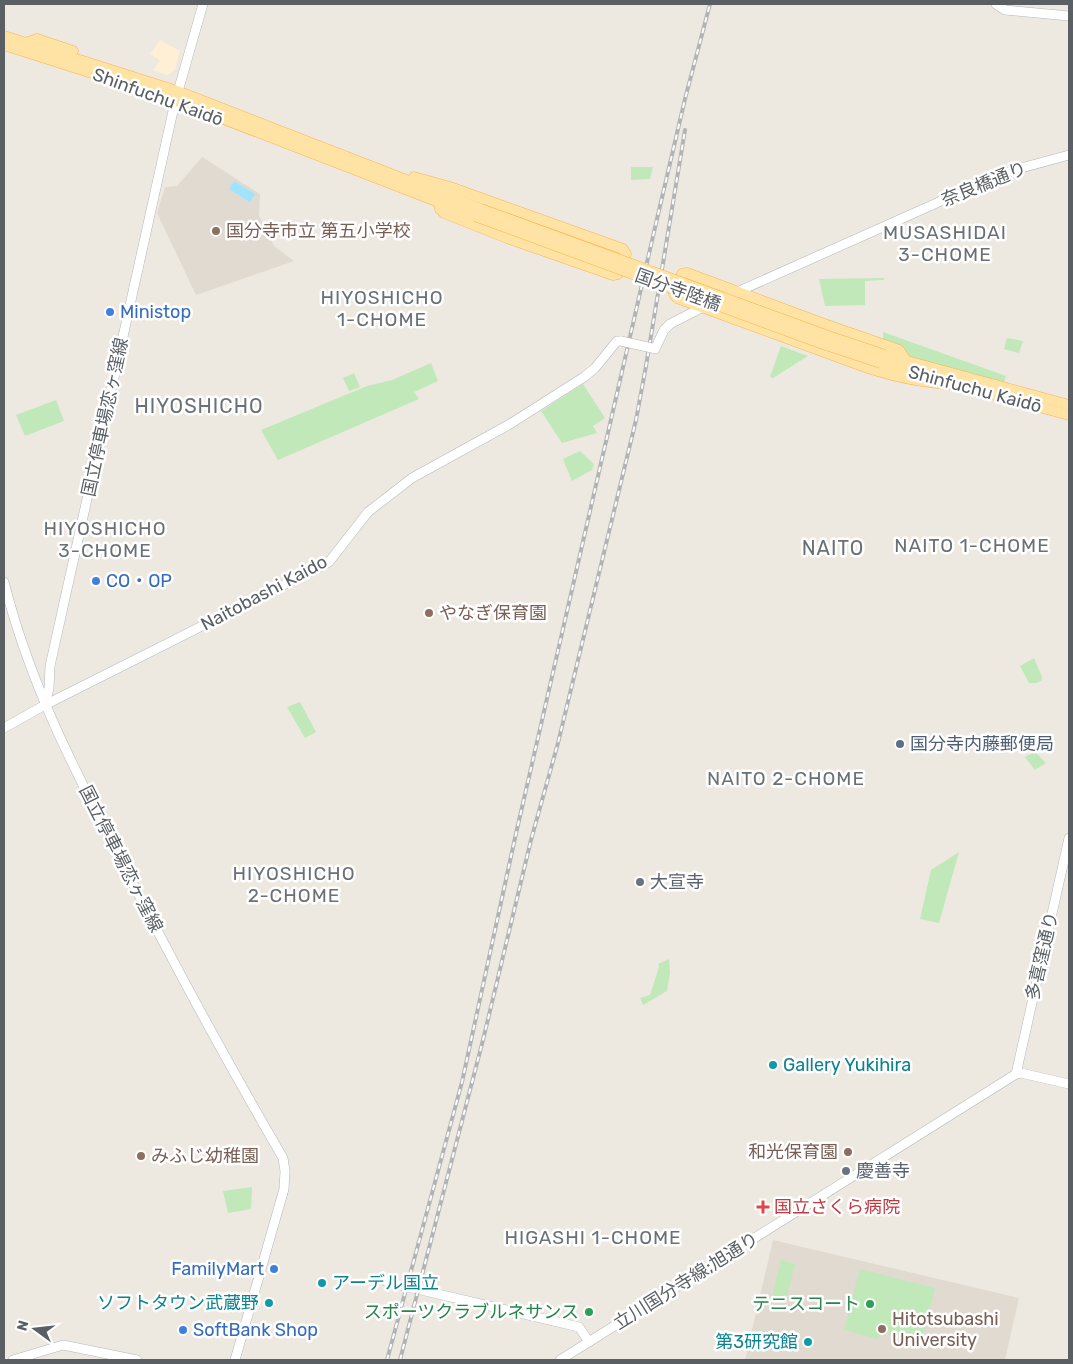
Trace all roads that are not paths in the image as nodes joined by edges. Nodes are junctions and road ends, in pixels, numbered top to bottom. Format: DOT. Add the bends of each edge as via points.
graph roads {
  1 [pos="203,4"];
  2 [pos="996,4"];
  3 [pos="1069,16"];
  4 [pos="4,36"];
  5 [pos="4,45"];
  6 [pos="178,91"];
  7 [pos="175,102"];
  8 [pos="310,153"];
  9 [pos="1069,155"];
  10 [pos="401,178"];
  11 [pos="439,202"];
  12 [pos="478,212"];
  13 [pos="737,292"];
  14 [pos="702,308"];
  15 [pos="883,359"];
  16 [pos="907,362"];
  17 [pos="952,384"];
  18 [pos="1069,405"];
  19 [pos="1069,415"];
  20 [pos="4,582"];
  21 [pos="30,666"];
  22 [pos="50,666"];
  23 [pos="45,705"];
  24 [pos="4,728"];
  25 [pos="1069,838"];
  26 [pos="1016,1074"];
  27 [pos="1069,1084"];
  28 [pos="387,1282"];
  29 [pos="589,1342"];
  30 [pos="13,1360"];
  31 [pos="137,1360"];
  32 [pos="235,1360"];
  33 [pos="560,1360"];
  1 -- 6 [label="main road, 国立停車場恋ヶ窪線"];
  2 -- 3 [label="main road" via="1005,10"];
  4 -- 6 [label="main road, Shinfuchu Kaidō"];
  5 -- 7 [label="main road, Shinfuchu Kaidō"];
  6 -- 7 [label="main road, 国立停車場恋ヶ窪線"];
  6 -- 8 [label="main road, Shinfuchu Kaidō" via="184,98 266,130"];
  6 -- 10 [label="main road, Shinfuchu Kaidō"];
  7 -- 8 [label="main road, Shinfuchu Kaidō"];
  7 -- 22 [label="main road, 国立停車場恋ヶ窪線"];
  8 -- 11 [label="main road, Shinfuchu Kaidō"];
  9 -- 13 [label="main road, 奈良橋通り" via="986,181"];
  10 -- 11 [label="main road" via="410,176 450,187 623,249 626,254 618,274 613,275 444,213"];
  10 -- 12 [label="main road, Shinfuchu Kaidō"];
  11 -- 12 [label="main road, Shinfuchu Kaidō"];
  12 -- 15 [label="main road, 国分寺陸橋, bridge" via="831,337"];
  13 -- 14 [label="main road"];
  13 -- 14 [label="main road" via="683,273 675,296"];
  13 -- 16 [label="main road" via="896,349"];
  14 -- 17 [label="main road" via="873,370 932,383"];
  14 -- 23 [label="main road, Naitobashi Kaido, bridge" via="670,324 655,349 617,340 595,368 574,384 412,478 368,512 329,562"];
  15 -- 16 [label="main road, Shinfuchu Kaidō"];
  15 -- 17 [label="main road, Shinfuchu Kaidō"];
  16 -- 18 [label="main road, Shinfuchu Kaidō"];
  17 -- 19 [label="main road, Shinfuchu Kaidō"];
  20 -- 21 [label="main road, 国立停車場恋ヶ窪線"];
  21 -- 22 [label="main road" via="40,670"];
  21 -- 23 [label="main road, 国立停車場恋ヶ窪線"];
  22 -- 23 [label="main road, 国立停車場恋ヶ窪線"];
  23 -- 24 [label="main road, Naitobashi Kaido"];
  23 -- 32 [label="main road, 国立停車場恋ヶ窪線" via="74,769 200,1011 285,1165 284,1188"];
  25 -- 26 [label="main road, 多喜窪通り"];
  26 -- 27 [label="main road"];
  26 -- 29 [label="main road, 立川国分寺線;旭通り"];
  28 -- 29 [label="main road" via="579,1327"];
  29 -- 33 [label="main road, 立川国分寺線;旭通り"];
  30 -- 31 [label="main road" via="63,1345"];
}
